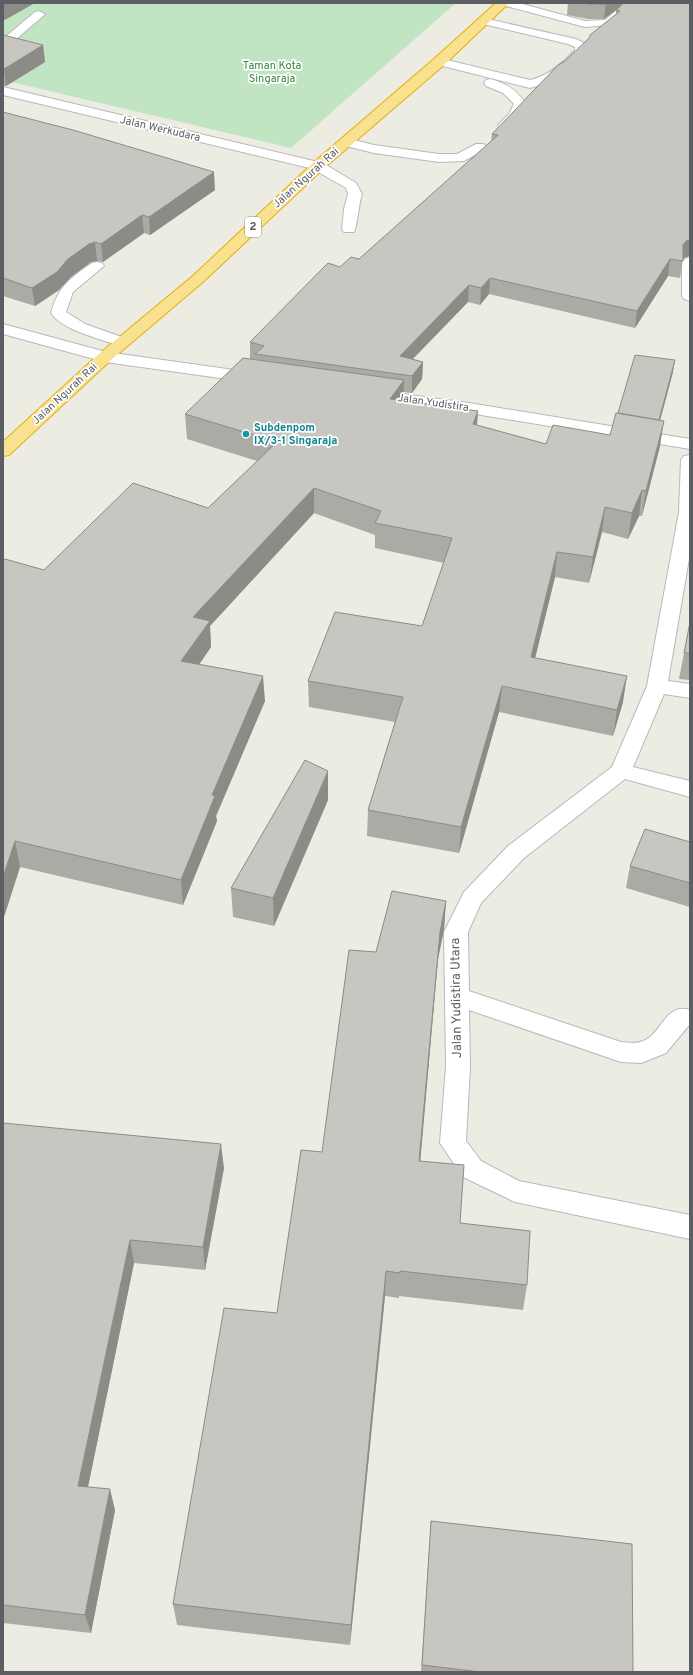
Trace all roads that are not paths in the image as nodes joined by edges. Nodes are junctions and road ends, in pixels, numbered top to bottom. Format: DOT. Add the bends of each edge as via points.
graph roads {
  1 [pos="505,3"];
  2 [pos="620,13"];
  3 [pos="40,14"];
  4 [pos="483,21"];
  5 [pos="3,45"];
  6 [pos="435,65"];
  7 [pos="3,91"];
  8 [pos="499,129"];
  9 [pos="346,142"];
  10 [pos="480,147"];
  11 [pos="318,166"];
  12 [pos="349,229"];
  13 [pos="690,262"];
  14 [pos="97,266"];
  15 [pos="690,294"];
  16 [pos="3,329"];
  17 [pos="122,342"];
  18 [pos="105,358"];
  19 [pos="271,380"];
  20 [pos="358,393"];
  21 [pos="690,444"];
  22 [pos="3,451"];
  23 [pos="690,460"];
  24 [pos="657,686"];
  25 [pos="690,691"];
  26 [pos="621,771"];
  27 [pos="690,789"];
  28 [pos="458,997"];
  29 [pos="682,1017"];
  30 [pos="690,1227"];
  1 -- 2 [label="lane" via="585,24 608,23"];
  1 -- 4 [label="highway, Jalan Ngurah Rai / 2"];
  3 -- 5 [label="lane"];
  4 -- 6 [label="highway, Jalan Ngurah Rai / 2"];
  4 -- 6 [label="lane" via="572,41 580,45 581,51 566,68 543,81 530,84"];
  6 -- 8 [label="lane" via="504,87 516,95 520,104 514,116"];
  6 -- 9 [label="highway, Jalan Ngurah Rai / 2"];
  7 -- 11 [label="street, Jalan Werkudara"];
  9 -- 10 [label="lane" via="374,149 440,158 459,158"];
  9 -- 11 [label="highway, Jalan Ngurah Rai / 2"];
  11 -- 12 [label="lane" via="351,186 355,194"];
  11 -- 17 [label="highway, Jalan Ngurah Rai / 2" via="199,278"];
  13 -- 15 [label="street"];
  14 -- 17 [label="lane" via="70,285 61,298 58,313 77,325"];
  16 -- 18 [label="street"];
  17 -- 18 [label="highway, Jalan Ngurah Rai / 2"];
  18 -- 19 [label="street"];
  18 -- 22 [label="highway, Jalan Ngurah Rai / 2"];
  20 -- 21 [label="street, Jalan Yudistira" via="469,408"];
  23 -- 24 [label="street, Jalan Yudistira Utara" via="688,512"];
  24 -- 25 [label="street"];
  24 -- 26 [label="street, Jalan Yudistira Utara"];
  26 -- 27 [label="street"];
  26 -- 28 [label="street, Jalan Yudistira Utara" via="516,852 472,898 456,932"];
  28 -- 29 [label="street" via="621,1052 641,1053 657,1046"];
  28 -- 30 [label="street, Jalan Yudistira Utara" via="458,1066 453,1144 472,1169 515,1191"];
}
